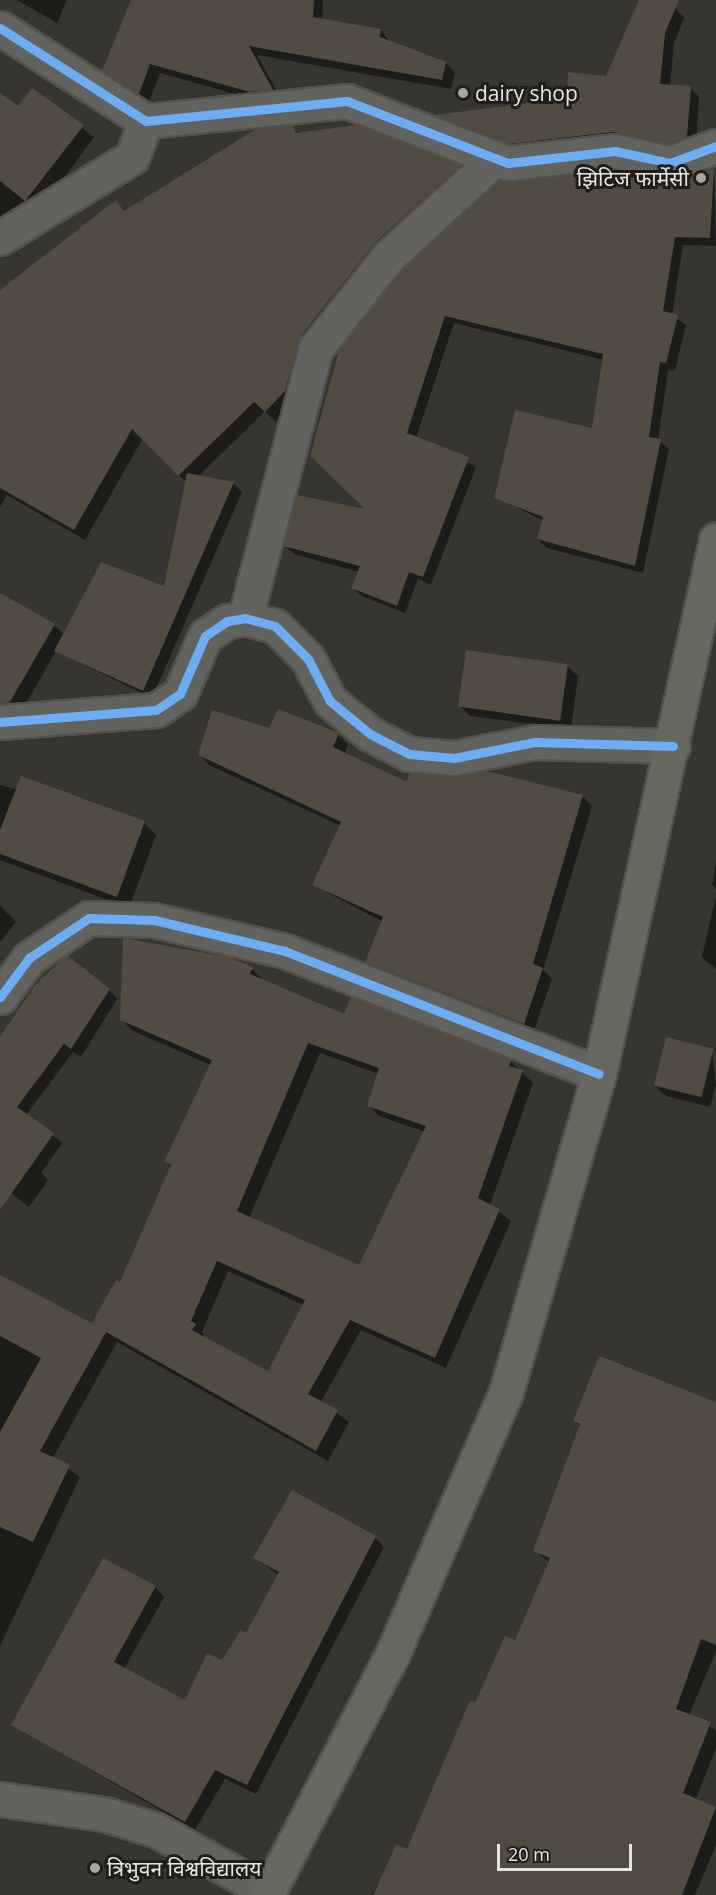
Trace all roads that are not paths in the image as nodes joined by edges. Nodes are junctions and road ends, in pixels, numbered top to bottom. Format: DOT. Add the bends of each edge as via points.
graph roads {
  1 [pos="0,28"];
  2 [pos="146,121"];
  3 [pos="716,146"];
  4 [pos="496,158"];
  5 [pos="0,238"];
  6 [pos="716,540"];
  7 [pos="245,618"];
  8 [pos="0,722"];
  9 [pos="673,746"];
  10 [pos="0,997"];
  11 [pos="599,1074"];
  12 [pos="0,1799"];
  13 [pos="268,1894"];
  1 -- 2 [label="street"];
  2 -- 4 [label="street" via="347,101"];
  2 -- 5 [label="street" via="132,157"];
  3 -- 4 [label="street" via="670,163 615,151 508,163"];
  4 -- 7 [label="street" via="389,256 316,348"];
  6 -- 9 [label="main road"];
  7 -- 8 [label="street" via="227,621 205,636 180,694 156,710"];
  7 -- 9 [label="street" via="275,626 308,659 330,701 370,734 409,754 454,758 535,742"];
  9 -- 11 [label="main road"];
  10 -- 11 [label="street" via="28,958 89,918 154,920 285,951"];
  11 -- 13 [label="main road" via="507,1392 393,1653"];
  12 -- 13 [label="street" via="104,1814 156,1830"];
}
